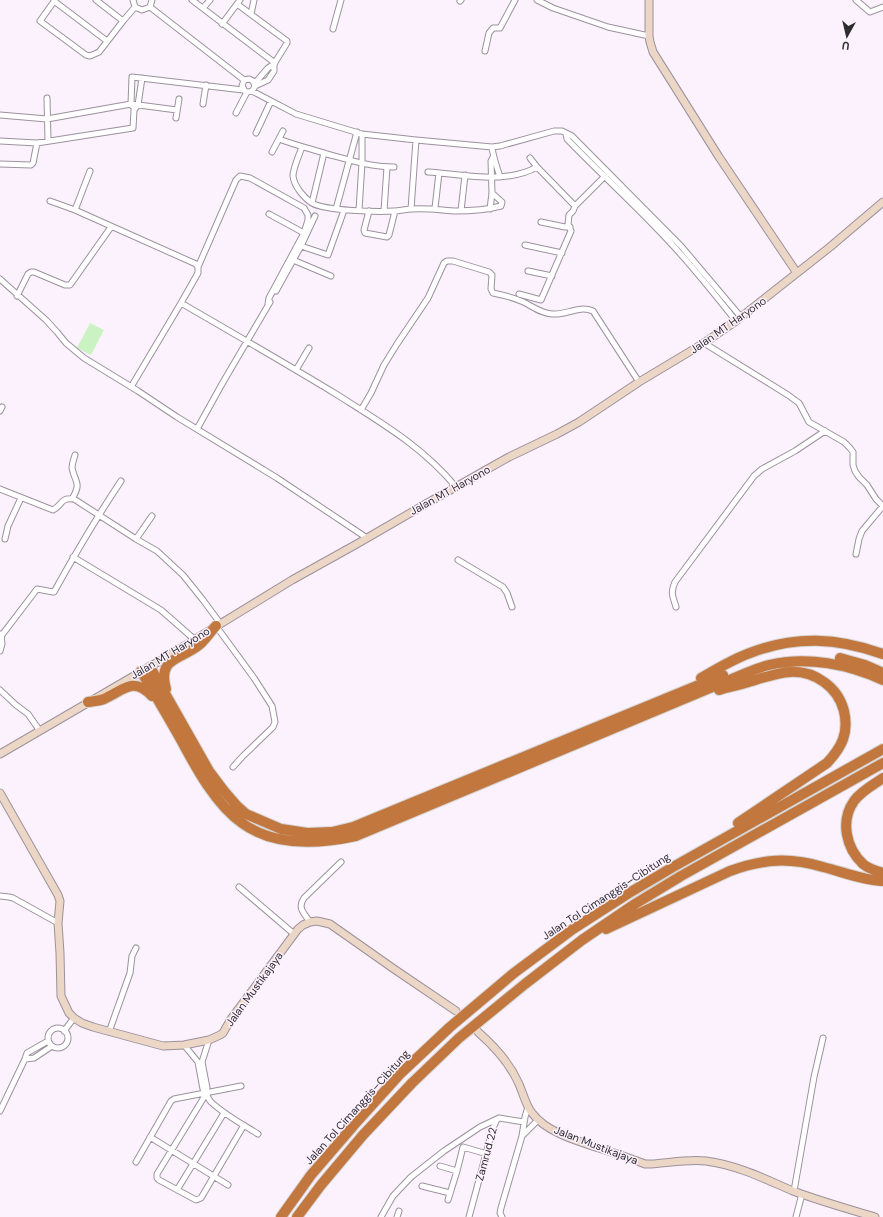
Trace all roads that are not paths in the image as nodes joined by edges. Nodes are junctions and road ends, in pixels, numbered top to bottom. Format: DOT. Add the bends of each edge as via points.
graph roads {
  1 [pos="54,0"];
  2 [pos="96,0"];
  3 [pos="133,0"];
  4 [pos="152,0"];
  5 [pos="192,0"];
  6 [pos="210,0"];
  7 [pos="254,0"];
  8 [pos="341,0"];
  9 [pos="515,0"];
  10 [pos="537,0"];
  11 [pos="649,0"];
  12 [pos="856,0"];
  13 [pos="239,2"];
  14 [pos="135,7"];
  15 [pos="150,7"];
  16 [pos="883,7"];
  17 [pos="203,8"];
  18 [pos="251,14"];
  19 [pos="123,21"];
  20 [pos="222,24"];
  21 [pos="333,28"];
  22 [pos="649,36"];
  23 [pos="107,41"];
  24 [pos="485,51"];
  25 [pos="275,64"];
  26 [pos="142,78"];
  27 [pos="244,80"];
  28 [pos="255,84"];
  29 [pos="206,85"];
  30 [pos="247,91"];
  31 [pos="47,98"];
  32 [pos="179,99"];
  33 [pos="271,101"];
  34 [pos="131,104"];
  35 [pos="203,104"];
  36 [pos="138,105"];
  37 [pos="134,110"];
  38 [pos="177,110"];
  39 [pos="236,113"];
  40 [pos="0,115"];
  41 [pos="176,118"];
  42 [pos="47,119"];
  43 [pos="283,130"];
  44 [pos="256,133"];
  45 [pos="360,133"];
  46 [pos="279,139"];
  47 [pos="416,140"];
  48 [pos="0,141"];
  49 [pos="48,142"];
  50 [pos="37,143"];
  51 [pos="302,147"];
  52 [pos="492,147"];
  53 [pos="272,152"];
  54 [pos="324,153"];
  55 [pos="493,157"];
  56 [pos="530,158"];
  57 [pos="350,160"];
  58 [pos="362,163"];
  59 [pos="0,164"];
  60 [pos="387,167"];
  61 [pos="394,167"];
  62 [pos="537,167"];
  63 [pos="90,171"];
  64 [pos="428,172"];
  65 [pos="439,173"];
  66 [pos="465,175"];
  67 [pos="606,175"];
  68 [pos="500,177"];
  69 [pos="491,178"];
  70 [pos="492,193"];
  71 [pos="50,201"];
  72 [pos="883,202"];
  73 [pos="312,203"];
  74 [pos="575,206"];
  75 [pos="435,208"];
  76 [pos="336,209"];
  77 [pos="411,209"];
  78 [pos="490,209"];
  79 [pos="75,210"];
  80 [pos="359,210"];
  81 [pos="369,211"];
  82 [pos="384,211"];
  83 [pos="395,211"];
  84 [pos="461,211"];
  85 [pos="343,212"];
  86 [pos="269,214"];
  87 [pos="315,216"];
  88 [pos="541,222"];
  89 [pos="111,227"];
  90 [pos="570,227"];
  91 [pos="304,233"];
  92 [pos="525,245"];
  93 [pos="301,246"];
  94 [pos="562,253"];
  95 [pos="293,260"];
  96 [pos="198,267"];
  97 [pos="528,271"];
  98 [pos="797,273"];
  99 [pos="331,276"];
  100 [pos="552,276"];
  101 [pos="0,279"];
  102 [pos="519,294"];
  103 [pos="17,296"];
  104 [pos="181,303"];
  105 [pos="268,304"];
  106 [pos="739,319"];
  107 [pos="247,340"];
  108 [pos="704,343"];
  109 [pos="309,348"];
  110 [pos="296,370"];
  111 [pos="639,382"];
  112 [pos="131,386"];
  113 [pos="361,410"];
  114 [pos="197,429"];
  115 [pos="825,431"];
  116 [pos="75,455"];
  117 [pos="121,482"];
  118 [pos="456,487"];
  119 [pos="0,489"];
  120 [pos="21,498"];
  121 [pos="72,499"];
  122 [pos="883,506"];
  123 [pos="99,515"];
  124 [pos="152,516"];
  125 [pos="367,538"];
  126 [pos="5,539"];
  127 [pos="136,539"];
  128 [pos="856,554"];
  129 [pos="73,557"];
  130 [pos="458,560"];
  131 [pos="676,607"];
  132 [pos="512,608"];
  133 [pos="218,625"];
  134 [pos="1,634"];
  135 [pos="194,639"];
  136 [pos="0,651"];
  137 [pos="883,654"];
  138 [pos="145,669"];
  139 [pos="883,673"];
  140 [pos="883,680"];
  141 [pos="0,690"];
  142 [pos="687,697"];
  143 [pos="165,701"];
  144 [pos="88,702"];
  145 [pos="657,702"];
  146 [pos="40,731"];
  147 [pos="883,749"];
  148 [pos="0,754"];
  149 [pos="883,763"];
  150 [pos="233,767"];
  151 [pos="883,778"];
  152 [pos="0,793"];
  153 [pos="220,794"];
  154 [pos="341,862"];
  155 [pos="673,867"];
  156 [pos="883,873"];
  157 [pos="883,881"];
  158 [pos="239,887"];
  159 [pos="0,896"];
  160 [pos="310,922"];
  161 [pos="58,923"];
  162 [pos="294,934"];
  163 [pos="582,940"];
  164 [pos="136,948"];
  165 [pos="456,1011"];
  166 [pos="74,1018"];
  167 [pos="64,1031"];
  168 [pos="109,1032"];
  169 [pos="478,1032"];
  170 [pos="823,1038"];
  171 [pos="209,1040"];
  172 [pos="48,1041"];
  173 [pos="184,1045"];
  174 [pos="52,1046"];
  175 [pos="25,1059"];
  176 [pos="241,1086"];
  177 [pos="206,1093"];
  178 [pos="528,1107"];
  179 [pos="0,1111"];
  180 [pos="224,1113"];
  181 [pos="497,1119"];
  182 [pos="538,1120"];
  183 [pos="524,1122"];
  184 [pos="244,1125"];
  185 [pos="258,1134"];
  186 [pos="522,1136"];
  187 [pos="150,1137"];
  188 [pos="172,1150"];
  189 [pos="487,1154"];
  190 [pos="136,1162"];
  191 [pos="193,1164"];
  192 [pos="440,1166"];
  193 [pos="457,1171"];
  194 [pos="214,1176"];
  195 [pos="228,1185"];
  196 [pos="422,1186"];
  197 [pos="177,1190"];
  198 [pos="794,1191"];
  199 [pos="450,1193"];
  200 [pos="802,1194"];
  201 [pos="448,1200"];
  202 [pos="399,1211"];
  203 [pos="500,1216"];
  204 [pos="281,1217"];
  205 [pos="298,1217"];
  206 [pos="381,1217"];
  207 [pos="397,1217"];
  208 [pos="469,1217"];
  209 [pos="796,1217"];
  210 [pos="875,1217"];
  1 -- 23 [label="street"];
  1 -- 23 [label="street" via="41,22 86,55 100,52"];
  2 -- 19 [label="street"];
  3 -- 14 [label="street"];
  4 -- 15 [label="street"];
  5 -- 17 [label="street"];
  6 -- 17 [label="street"];
  7 -- 18 [label="street"];
  8 -- 21 [label="street"];
  9 -- 24 [label="street" via="500,28 493,28 489,33"];
  10 -- 22 [label="street" via="602,24"];
  11 -- 22 [label="street"];
  12 -- 16 [label="street" via="870,12"];
  13 -- 18 [label="street"];
  13 -- 20 [label="street"];
  14 -- 15 [label="street" via="142,10"];
  14 -- 19 [label="street"];
  15 -- 27 [label="street"];
  17 -- 20 [label="street"];
  18 -- 25 [label="street" via="286,40 287,43"];
  19 -- 23 [label="street"];
  20 -- 25 [label="street"];
  22 -- 98 [label="street" via="654,52 678,92"];
  25 -- 28 [label="street" via="274,72 268,80"];
  26 -- 29 [label="street"];
  26 -- 34 [label="street" via="131,79"];
  26 -- 36 [label="street"];
  27 -- 28 [label="street" via="249,79"];
  27 -- 30 [label="street" via="242,86"];
  28 -- 30 [label="street"];
  29 -- 30 [label="street"];
  29 -- 35 [label="street"];
  30 -- 33 [label="street"];
  30 -- 39 [label="street"];
  31 -- 42 [label="street"];
  32 -- 38 [label="street"];
  33 -- 44 [label="street"];
  33 -- 45 [label="street" via="302,116"];
  34 -- 36 [label="street"];
  34 -- 37 [label="street"];
  34 -- 42 [label="street"];
  36 -- 37 [label="street"];
  36 -- 38 [label="street"];
  37 -- 49 [label="street" via="133,128"];
  38 -- 41 [label="street"];
  40 -- 42 [label="street"];
  42 -- 49 [label="street"];
  43 -- 46 [label="street"];
  45 -- 47 [label="street"];
  45 -- 57 [label="street"];
  45 -- 58 [label="street"];
  46 -- 51 [label="street"];
  46 -- 53 [label="street"];
  47 -- 52 [label="street"];
  47 -- 77 [label="street"];
  48 -- 50 [label="street"];
  49 -- 50 [label="street"];
  50 -- 59 [label="street" via="31,165"];
  51 -- 54 [label="street"];
  51 -- 73 [label="street" via="294,178 301,193"];
  52 -- 55 [label="street"];
  52 -- 67 [label="street" via="562,131 566,133 567,139"];
  54 -- 57 [label="street"];
  54 -- 73 [label="street"];
  55 -- 68 [label="street"];
  55 -- 69 [label="street"];
  56 -- 62 [label="street"];
  57 -- 58 [label="street"];
  57 -- 76 [label="street"];
  58 -- 60 [label="street"];
  58 -- 80 [label="street"];
  60 -- 61 [label="street"];
  60 -- 82 [label="street"];
  62 -- 68 [label="street"];
  62 -- 74 [label="street"];
  63 -- 79 [label="street"];
  64 -- 65 [label="street"];
  65 -- 66 [label="street"];
  65 -- 75 [label="street"];
  66 -- 69 [label="street"];
  66 -- 84 [label="street"];
  67 -- 74 [label="street"];
  67 -- 106 [label="street" via="681,246"];
  68 -- 69 [label="street"];
  69 -- 70 [label="street"];
  70 -- 78 [label="street"];
  70 -- 78 [label="street" via="502,203 501,206"];
  71 -- 79 [label="street"];
  72 -- 98 [label="street, Jalan MT Haryono"];
  73 -- 76 [label="street"];
  74 -- 90 [label="street" via="568,215"];
  75 -- 77 [label="street"];
  75 -- 84 [label="street"];
  76 -- 80 [label="street"];
  77 -- 83 [label="street"];
  78 -- 84 [label="street"];
  79 -- 89 [label="street"];
  80 -- 81 [label="street"];
  81 -- 82 [label="street"];
  81 -- 83 [label="street" via="365,233 386,237 389,235"];
  82 -- 83 [label="street"];
  85 -- 93 [label="street" via="328,255"];
  86 -- 91 [label="street"];
  87 -- 93 [label="street"];
  88 -- 90 [label="street"];
  89 -- 96 [label="street"];
  89 -- 103 [label="street" via="70,285 31,272"];
  90 -- 94 [label="street" via="572,231"];
  91 -- 96 [label="street" via="308,215 304,208 250,178 240,176"];
  91 -- 105 [label="street"];
  92 -- 94 [label="street"];
  93 -- 95 [label="street"];
  94 -- 100 [label="street"];
  95 -- 99 [label="street"];
  95 -- 105 [label="street"];
  96 -- 104 [label="street" via="198,272"];
  97 -- 100 [label="street"];
  98 -- 106 [label="street, Jalan MT Haryono"];
  100 -- 102 [label="street" via="541,300"];
  101 -- 103 [label="street"];
  103 -- 112 [label="street" via="46,320 66,343 97,366"];
  104 -- 107 [label="street"];
  104 -- 112 [label="street"];
  105 -- 107 [label="street"];
  106 -- 108 [label="street, Jalan MT Haryono"];
  107 -- 110 [label="street"];
  107 -- 114 [label="street"];
  108 -- 111 [label="street, Jalan MT Haryono"];
  108 -- 115 [label="street" via="799,403 809,422"];
  109 -- 110 [label="street"];
  110 -- 113 [label="street"];
  111 -- 113 [label="street" via="593,311 582,309 560,314 546,313 514,298 493,293 492,275 489,272 447,261 428,298 384,365"];
  111 -- 118 [label="street, Jalan MT Haryono" via="567,429"];
  112 -- 114 [label="street"];
  113 -- 118 [label="street" via="416,447 436,464"];
  114 -- 125 [label="street"];
  115 -- 122 [label="street" via="850,448 853,452 855,471"];
  115 -- 131 [label="street" via="754,476 675,582 672,596"];
  116 -- 121 [label="street" via="72,466 77,488"];
  117 -- 123 [label="street"];
  118 -- 125 [label="street, Jalan MT Haryono"];
  119 -- 120 [label="street"];
  120 -- 121 [label="street" via="53,510 65,499"];
  120 -- 126 [label="street"];
  121 -- 123 [label="street"];
  122 -- 128 [label="street" via="862,531"];
  123 -- 127 [label="street"];
  123 -- 129 [label="street"];
  124 -- 127 [label="street"];
  125 -- 133 [label="street, Jalan MT Haryono"];
  127 -- 133 [label="street" via="157,551 183,575 203,600"];
  129 -- 134 [label="street" via="54,592 37,589"];
  129 -- 135 [label="street" via="161,610"];
  130 -- 132 [label="street" via="503,587"];
  133 -- 135 [label="street, Jalan MT Haryono"];
  133 -- 143 [label="highway" via="199,645 165,668"];
  133 -- 150 [label="street" via="269,700 275,717 273,727"];
  134 -- 136 [label="street"];
  135 -- 138 [label="street, Jalan MT Haryono"];
  137 -- 145 [label="highway" via="825,640 787,642 749,653"];
  138 -- 143 [label="highway"];
  138 -- 144 [label="street, Jalan MT Haryono"];
  139 -- 145 [label="highway" via="836,657 787,655 743,667"];
  140 -- 142 [label="highway" via="834,664 789,662 769,665"];
  141 -- 146 [label="street" via="28,714"];
  142 -- 153 [label="highway" via="356,836 334,841 282,840 259,833 230,814"];
  142 -- 155 [label="highway" via="771,675 803,672 817,677 837,694 843,706 846,729 843,742 827,763"];
  143 -- 144 [label="highway" via="146,689 131,686 103,700"];
  143 -- 153 [label="highway" via="209,771"];
  144 -- 146 [label="street, Jalan MT Haryono"];
  145 -- 153 [label="highway" via="353,827 332,832 307,833 281,829 246,814"];
  146 -- 148 [label="street, Jalan MT Haryono"];
  147 -- 155 [label="highway, Jalan Tol Cimanggis–Cibitung"];
  149 -- 163 [label="highway, Jalan Tol Cimanggis–Cibitung" via="681,876"];
  151 -- 156 [label="highway" via="862,792 854,801 846,822 849,845 854,854 863,864"];
  152 -- 161 [label="street" via="58,895"];
  154 -- 160 [label="street" via="301,902 301,907"];
  155 -- 204 [label="highway, Jalan Tol Cimanggis–Cibitung" via="573,929 514,973 450,1027 401,1073 311,1175"];
  157 -- 163 [label="highway" via="857,877 808,863 761,861 725,874"];
  158 -- 162 [label="street"];
  159 -- 161 [label="street" via="13,898"];
  160 -- 162 [label="street, Jalan Mustikajaya"];
  160 -- 165 [label="street" via="330,924"];
  161 -- 166 [label="street" via="61,996 68,1013"];
  162 -- 171 [label="street, Jalan Mustikajaya" via="223,1033"];
  163 -- 205 [label="highway, Jalan Tol Cimanggis–Cibitung" via="459,1038 412,1083 363,1135"];
  164 -- 168 [label="street"];
  166 -- 167 [label="street"];
  166 -- 168 [label="street, Jalan Mustikajaya"];
  167 -- 172 [label="street" via="58,1028 52,1030 48,1035"];
  167 -- 174 [label="street" via="68,1037 66,1044 59,1048"];
  168 -- 173 [label="street, Jalan Mustikajaya" via="163,1046"];
  169 -- 178 [label="street, Jalan Mustikajaya" via="504,1058 518,1082"];
  170 -- 198 [label="street"];
  171 -- 173 [label="street, Jalan Mustikajaya"];
  171 -- 177 [label="street" via="202,1062"];
  172 -- 174 [label="street"];
  172 -- 175 [label="street" via="28,1052"];
  173 -- 177 [label="street" via="198,1062"];
  174 -- 175 [label="street" via="34,1058"];
  175 -- 179 [label="street"];
  176 -- 177 [label="street"];
  177 -- 180 [label="street"];
  177 -- 187 [label="street" via="174,1098"];
  177 -- 188 [label="street"];
  178 -- 182 [label="street, Jalan Mustikajaya"];
  178 -- 183 [label="street"];
  180 -- 184 [label="street"];
  180 -- 191 [label="street"];
  181 -- 183 [label="street, Zamrud 22"];
  181 -- 189 [label="street, Zamrud 22"];
  181 -- 206 [label="street" via="444,1151 411,1177 393,1196"];
  182 -- 186 [label="street"];
  182 -- 198 [label="street, Jalan Mustikajaya" via="559,1134 645,1164 707,1161 748,1172"];
  183 -- 186 [label="street"];
  184 -- 185 [label="street"];
  184 -- 194 [label="street"];
  186 -- 203 [label="street"];
  187 -- 188 [label="street"];
  187 -- 190 [label="street"];
  188 -- 191 [label="street"];
  188 -- 197 [label="street" via="157,1178"];
  189 -- 193 [label="street" via="463,1147"];
  189 -- 208 [label="street, Zamrud 22"];
  191 -- 194 [label="street"];
  191 -- 197 [label="street"];
  192 -- 193 [label="street"];
  193 -- 199 [label="street"];
  194 -- 195 [label="street"];
  194 -- 197 [label="street" via="199,1199 196,1200"];
  196 -- 199 [label="street"];
  198 -- 200 [label="street, Jalan Mustikajaya"];
  199 -- 201 [label="street"];
  200 -- 209 [label="street"];
  200 -- 210 [label="street, Jalan Mustikajaya"];
  202 -- 207 [label="street"];
}
